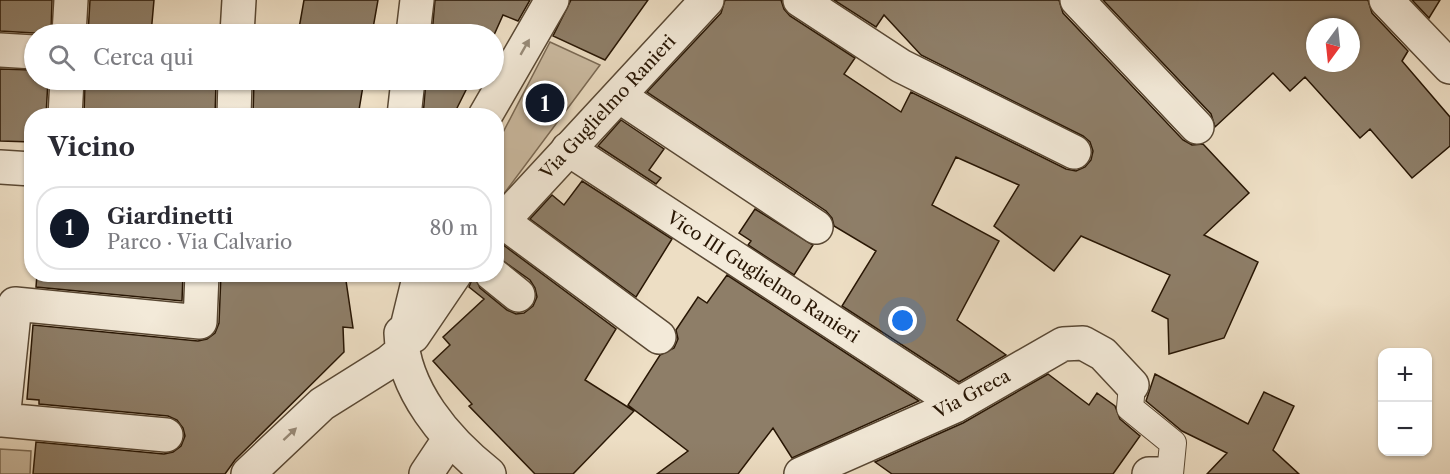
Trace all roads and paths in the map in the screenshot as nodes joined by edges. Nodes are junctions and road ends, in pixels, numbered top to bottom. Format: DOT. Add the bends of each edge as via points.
graph roads {
  1 [pos="71,0"];
  2 [pos="238,0"];
  3 [pos="417,0"];
  4 [pos="552,0"];
  5 [pos="707,0"];
  6 [pos="800,0"];
  7 [pos="1077,0"];
  8 [pos="1386,0"];
  9 [pos="70,24"];
  10 [pos="237,24"];
  11 [pos="414,24"];
  12 [pos="0,50"];
  13 [pos="24,51"];
  14 [pos="1450,67"];
  15 [pos="504,83"];
  16 [pos="66,90"];
  17 [pos="235,90"];
  18 [pos="407,90"];
  19 [pos="500,90"];
  20 [pos="619,96"];
  21 [pos="65,108"];
  22 [pos="234,108"];
  23 [pos="405,108"];
  24 [pos="490,108"];
  25 [pos="1197,127"];
  26 [pos="568,149"];
  27 [pos="1074,152"];
  28 [pos="0,167"];
  29 [pos="24,168"];
  30 [pos="504,215"];
  31 [pos="504,220"];
  32 [pos="816,227"];
  33 [pos="202,282"];
  34 [pos="398,282"];
  35 [pos="418,282"];
  36 [pos="449,282"];
  37 [pos="502,282"];
  38 [pos="518,294"];
  39 [pos="659,337"];
  40 [pos="401,352"];
  41 [pos="1132,385"];
  42 [pos="958,404"];
  43 [pos="1,420"];
  44 [pos="166,435"];
  45 [pos="450,438"];
  46 [pos="248,474"];
  47 [pos="426,474"];
  48 [pos="489,474"];
  49 [pos="801,474"];
  50 [pos="1149,474"];
  51 [pos="1161,474"];
  52 [pos="1170,474"];
  1 -- 9 [label="street"];
  2 -- 10 [label="street"];
  3 -- 11 [label="street"];
  15 -- 4 [label="street, one-way"];
  5 -- 20 [label="street, Via Guglielmo Ranieri"];
  6 -- 27 [label="street" via="900,66"];
  7 -- 25 [label="street"];
  8 -- 14 [label="street"];
  12 -- 13 [label="street"];
  16 -- 21 [label="street"];
  17 -- 22 [label="street"];
  18 -- 23 [label="street"];
  24 -- 19 [label="street, one-way"];
  20 -- 26 [label="street, Via Guglielmo Ranieri"];
  20 -- 32 [label="street"];
  26 -- 30 [label="street, Via Guglielmo Ranieri"];
  26 -- 42 [label="street, Vico III Guglielmo Ranieri"];
  28 -- 29 [label="street"];
  31 -- 39 [label="street"];
  33 -- 43 [label="street" via="200,322 15,304"];
  34 -- 40 [label="street"];
  35 -- 40 [label="street"];
  36 -- 40 [label="street"];
  37 -- 38 [label="street"];
  40 -- 45 [label="street" via="417,391"];
  46 -- 40 [label="street, one-way" via="322,404"];
  41 -- 42 [label="street, Via Greca" via="1103,354 1083,343 1063,344"];
  41 -- 52 [label="street" via="1130,408 1173,443"];
  42 -- 49 [label="street, Via Greca"];
  43 -- 44 [label="street"];
  45 -- 47 [label="street"];
  45 -- 48 [label="street"];
  50 -- 51 [label="street"];
}
